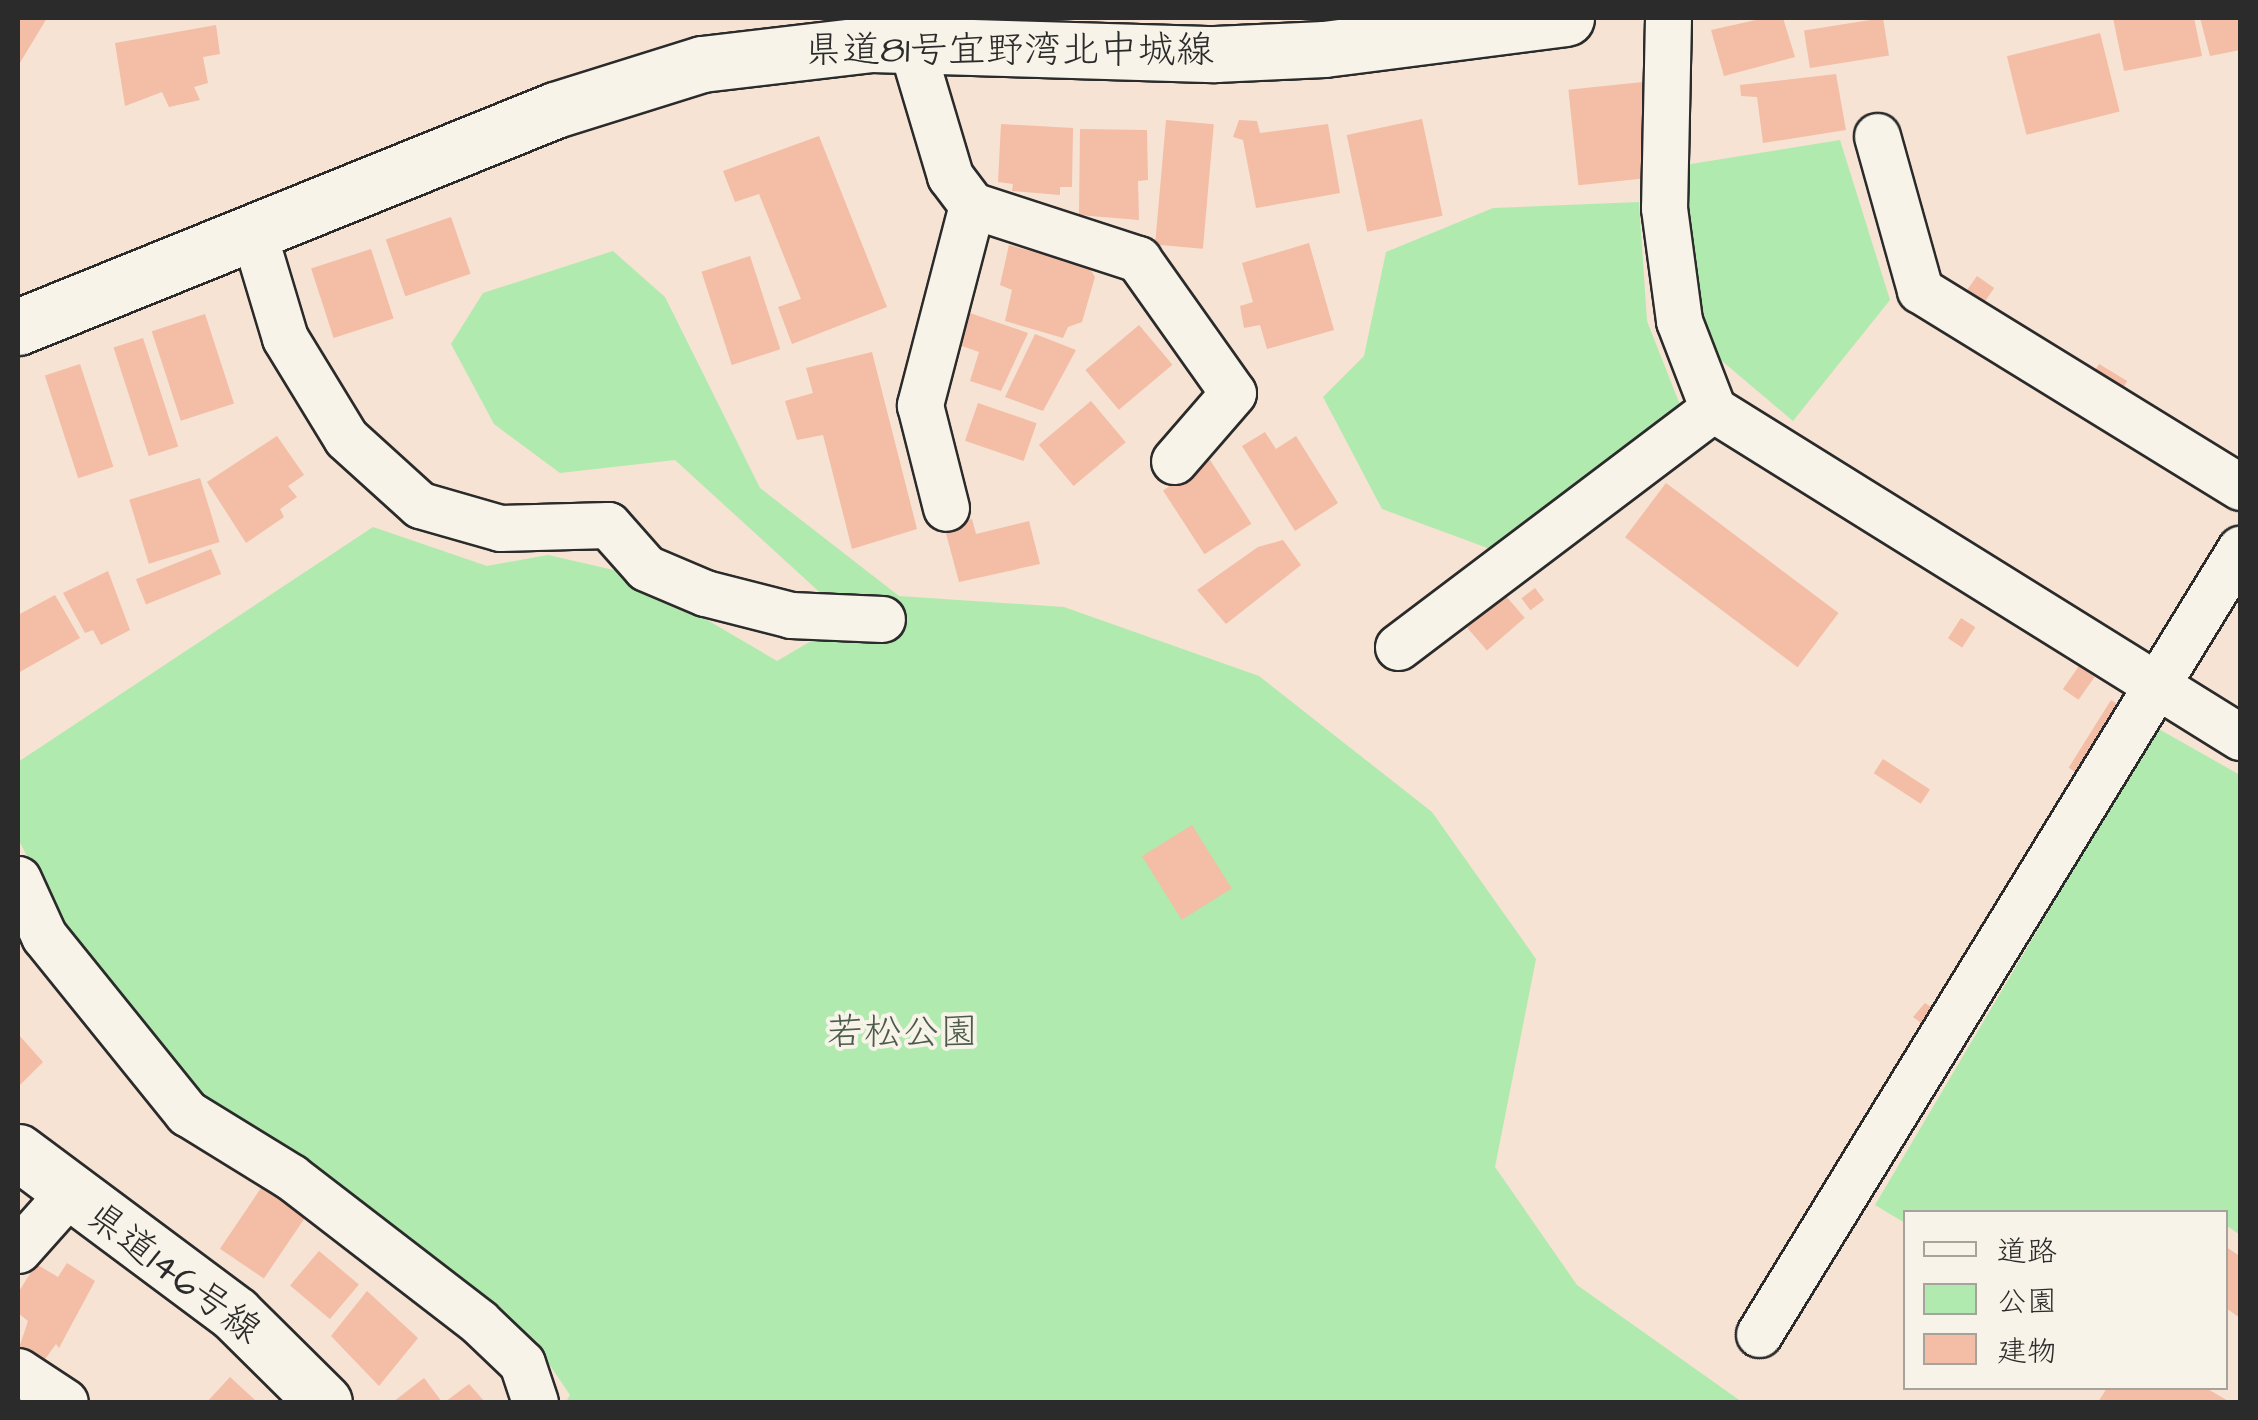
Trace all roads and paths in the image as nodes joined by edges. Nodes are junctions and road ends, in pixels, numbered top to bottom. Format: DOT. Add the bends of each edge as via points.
graph roads {
  1 [pos="1566,18"];
  2 [pos="1668,18"];
  3 [pos="911,44"];
  4 [pos="1877,136"];
  5 [pos="972,205"];
  6 [pos="252,228"];
  7 [pos="18,327"];
  8 [pos="1713,409"];
  9 [pos="1174,461"];
  10 [pos="2240,487"];
  11 [pos="946,508"];
  12 [pos="2240,549"];
  13 [pos="882,619"];
  14 [pos="1398,646"];
  15 [pos="2158,686"];
  16 [pos="2240,738"];
  17 [pos="18,879"];
  18 [pos="18,1152"];
  19 [pos="67,1195"];
  20 [pos="18,1250"];
  21 [pos="1760,1334"];
  22 [pos="18,1371"];
  23 [pos="65,1402"];
  24 [pos="324,1402"];
  25 [pos="535,1402"];
  1 -- 3 [label="main road, 県道81号宜野湾北中城線" via="1448,37 1216,54"];
  2 -- 8 [label="street" via="1664,208 1679,320"];
  3 -- 5 [label="street" via="950,176"];
  3 -- 6 [label="main road, 県道81号宜野湾北中城線" via="762,53 642,79"];
  4 -- 10 [label="street" via="1920,290"];
  5 -- 9 [label="street" via="1138,259 1233,392"];
  5 -- 11 [label="street" via="920,405"];
  6 -- 7 [label="main road, 県道81号宜野湾北中城線"];
  6 -- 13 [label="street" via="284,338 346,438 420,505 500,528 608,525 646,568 705,593 792,615"];
  8 -- 14 [label="street"];
  8 -- 15 [label="street"];
  12 -- 15 [label="street"];
  15 -- 16 [label="street"];
  15 -- 21 [label="street"];
  17 -- 25 [label="street" via="44,936 187,1112 290,1177 479,1322 522,1363"];
  18 -- 19 [label="main road, 県道146号線"];
  19 -- 20 [label="street"];
  19 -- 24 [label="main road, 県道146号線" via="235,1314"];
  22 -- 23 [label="street"];
}
